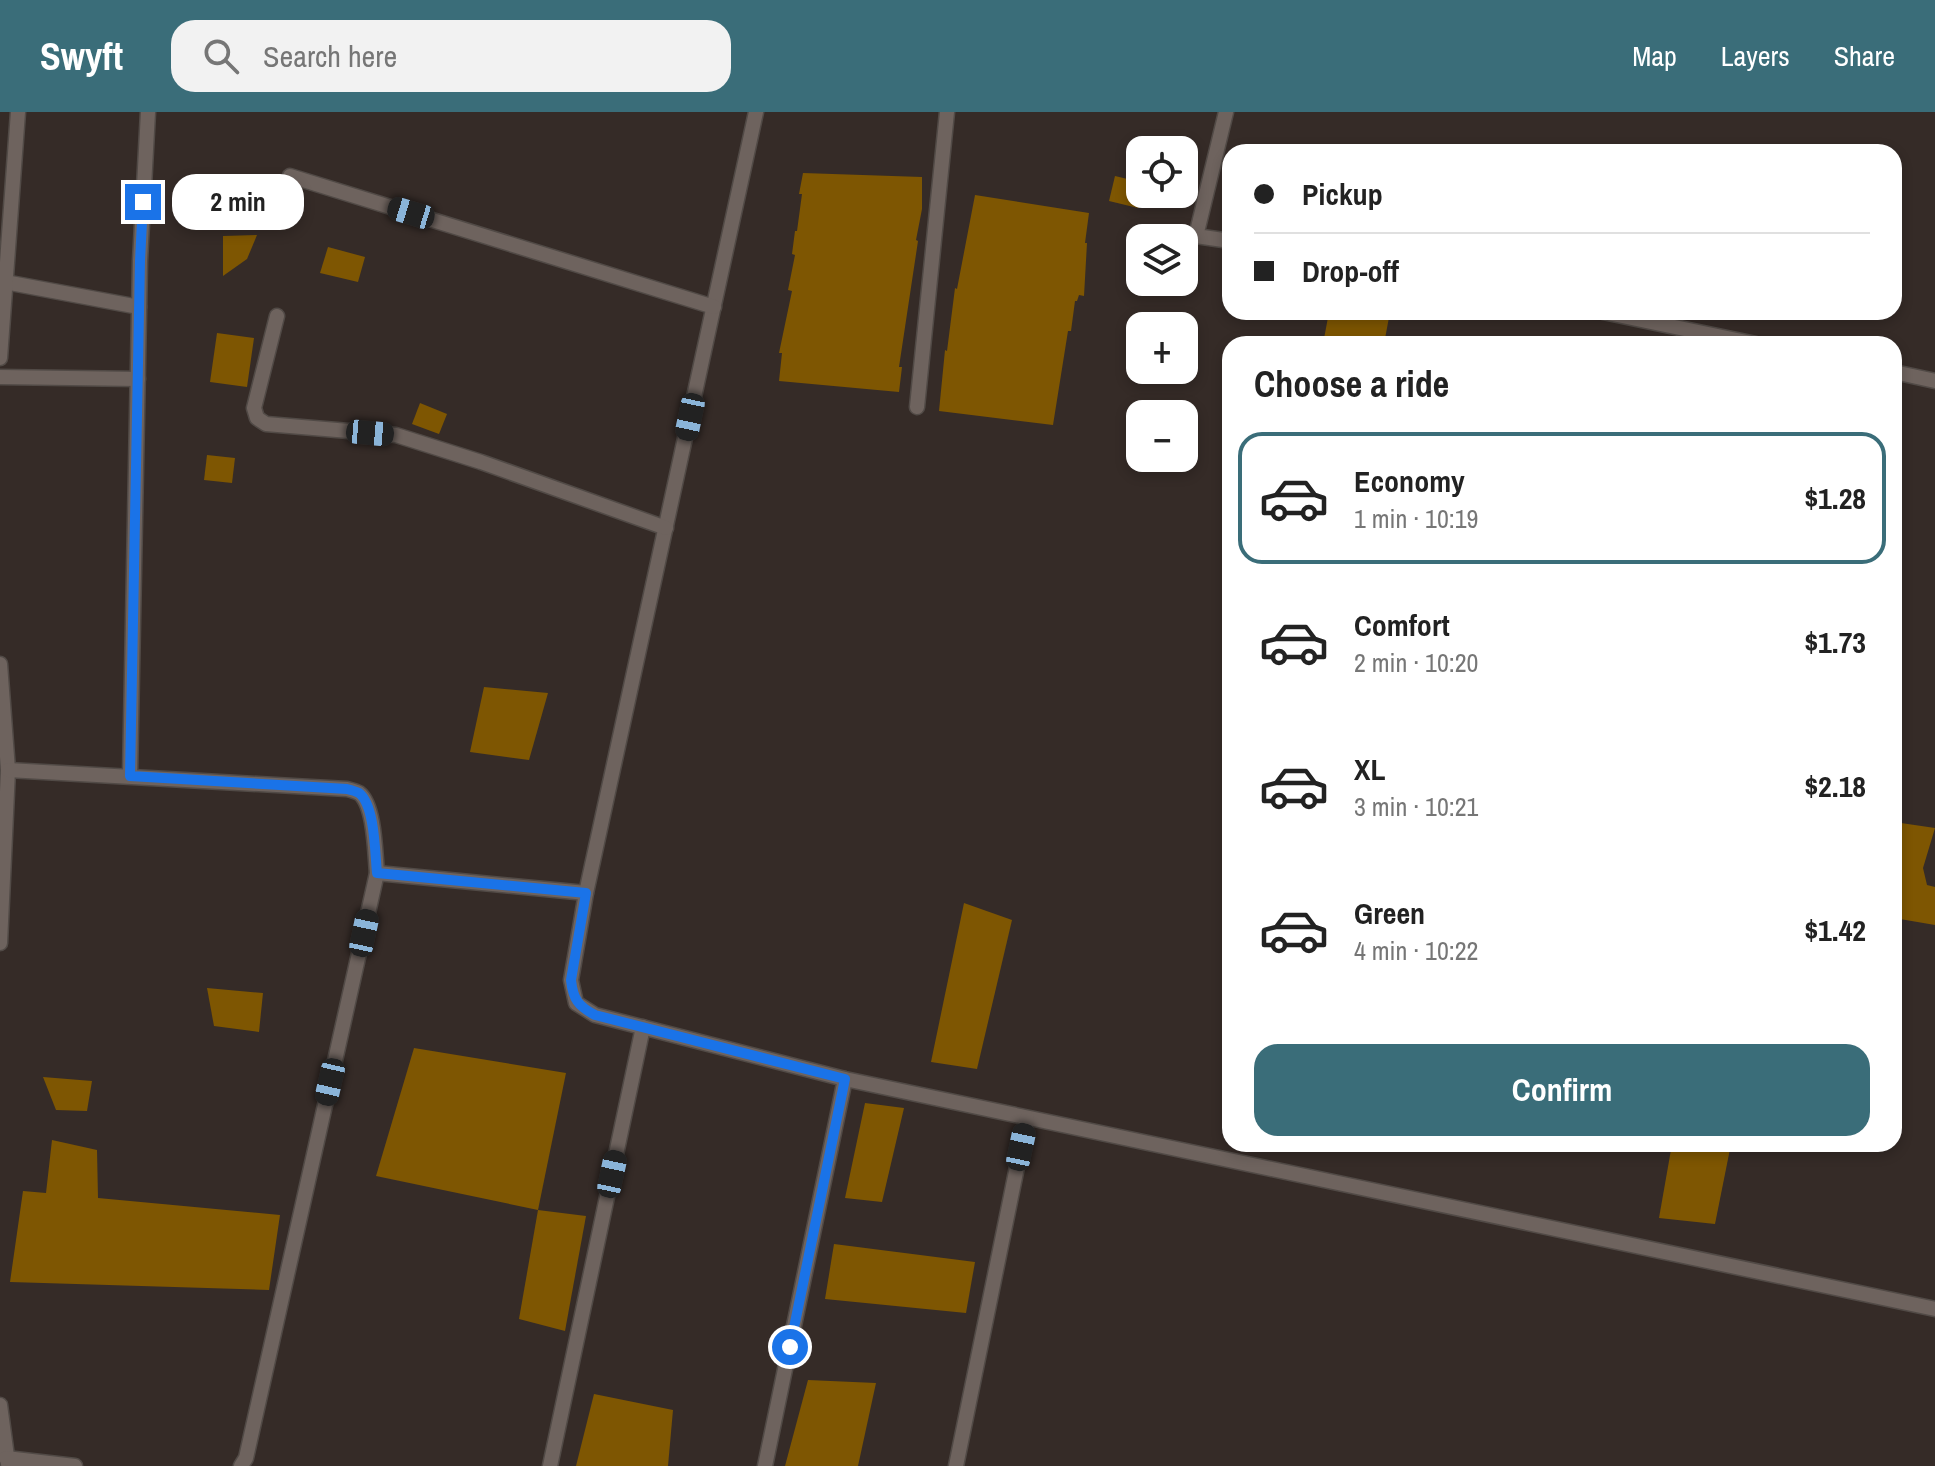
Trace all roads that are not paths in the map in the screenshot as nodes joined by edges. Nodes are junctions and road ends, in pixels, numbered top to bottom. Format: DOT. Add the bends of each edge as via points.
graph roads {
  1 [pos="18,112"];
  2 [pos="148,112"];
  3 [pos="756,112"];
  4 [pos="947,112"];
  5 [pos="1226,112"];
  6 [pos="290,176"];
  7 [pos="1222,240"];
  8 [pos="5,282"];
  9 [pos="139,307"];
  10 [pos="714,307"];
  11 [pos="277,316"];
  12 [pos="1641,320"];
  13 [pos="1718,336"];
  14 [pos="0,358"];
  15 [pos="1902,374"];
  16 [pos="0,377"];
  17 [pos="138,379"];
  18 [pos="1935,381"];
  19 [pos="917,407"];
  20 [pos="666,528"];
  21 [pos="0,664"];
  22 [pos="8,770"];
  23 [pos="130,776"];
  24 [pos="377,873"];
  25 [pos="586,893"];
  26 [pos="0,918"];
  27 [pos="0,943"];
  28 [pos="643,1027"];
  29 [pos="845,1079"];
  30 [pos="1027,1118"];
  31 [pos="1935,1309"];
  32 [pos="0,1405"];
  33 [pos="7,1462"];
  34 [pos="75,1466"];
  35 [pos="241,1466"];
  36 [pos="550,1466"];
  37 [pos="765,1466"];
  38 [pos="956,1466"];
  1 -- 8 [label="street"];
  2 -- 9 [label="street"];
  3 -- 10 [label="street"];
  4 -- 19 [label="street"];
  5 -- 7 [label="street" via="1196,236"];
  6 -- 10 [label="street"];
  8 -- 9 [label="street"];
  8 -- 14 [label="street"];
  9 -- 17 [label="street"];
  10 -- 20 [label="street"];
  11 -- 20 [label="street" via="254,408 266,424 396,435"];
  12 -- 13 [label="street"];
  15 -- 18 [label="street"];
  16 -- 17 [label="street"];
  17 -- 23 [label="street"];
  20 -- 25 [label="street"];
  21 -- 22 [label="street"];
  22 -- 23 [label="street"];
  22 -- 26 [label="street"];
  23 -- 24 [label="street" via="359,793 371,818"];
  24 -- 25 [label="street"];
  24 -- 35 [label="street"];
  25 -- 28 [label="street" via="572,994 595,1015"];
  26 -- 27 [label="street"];
  28 -- 29 [label="street"];
  28 -- 36 [label="street"];
  29 -- 30 [label="street"];
  29 -- 37 [label="street"];
  30 -- 31 [label="street"];
  30 -- 38 [label="street"];
  32 -- 33 [label="street"];
  33 -- 34 [label="street"];
}
